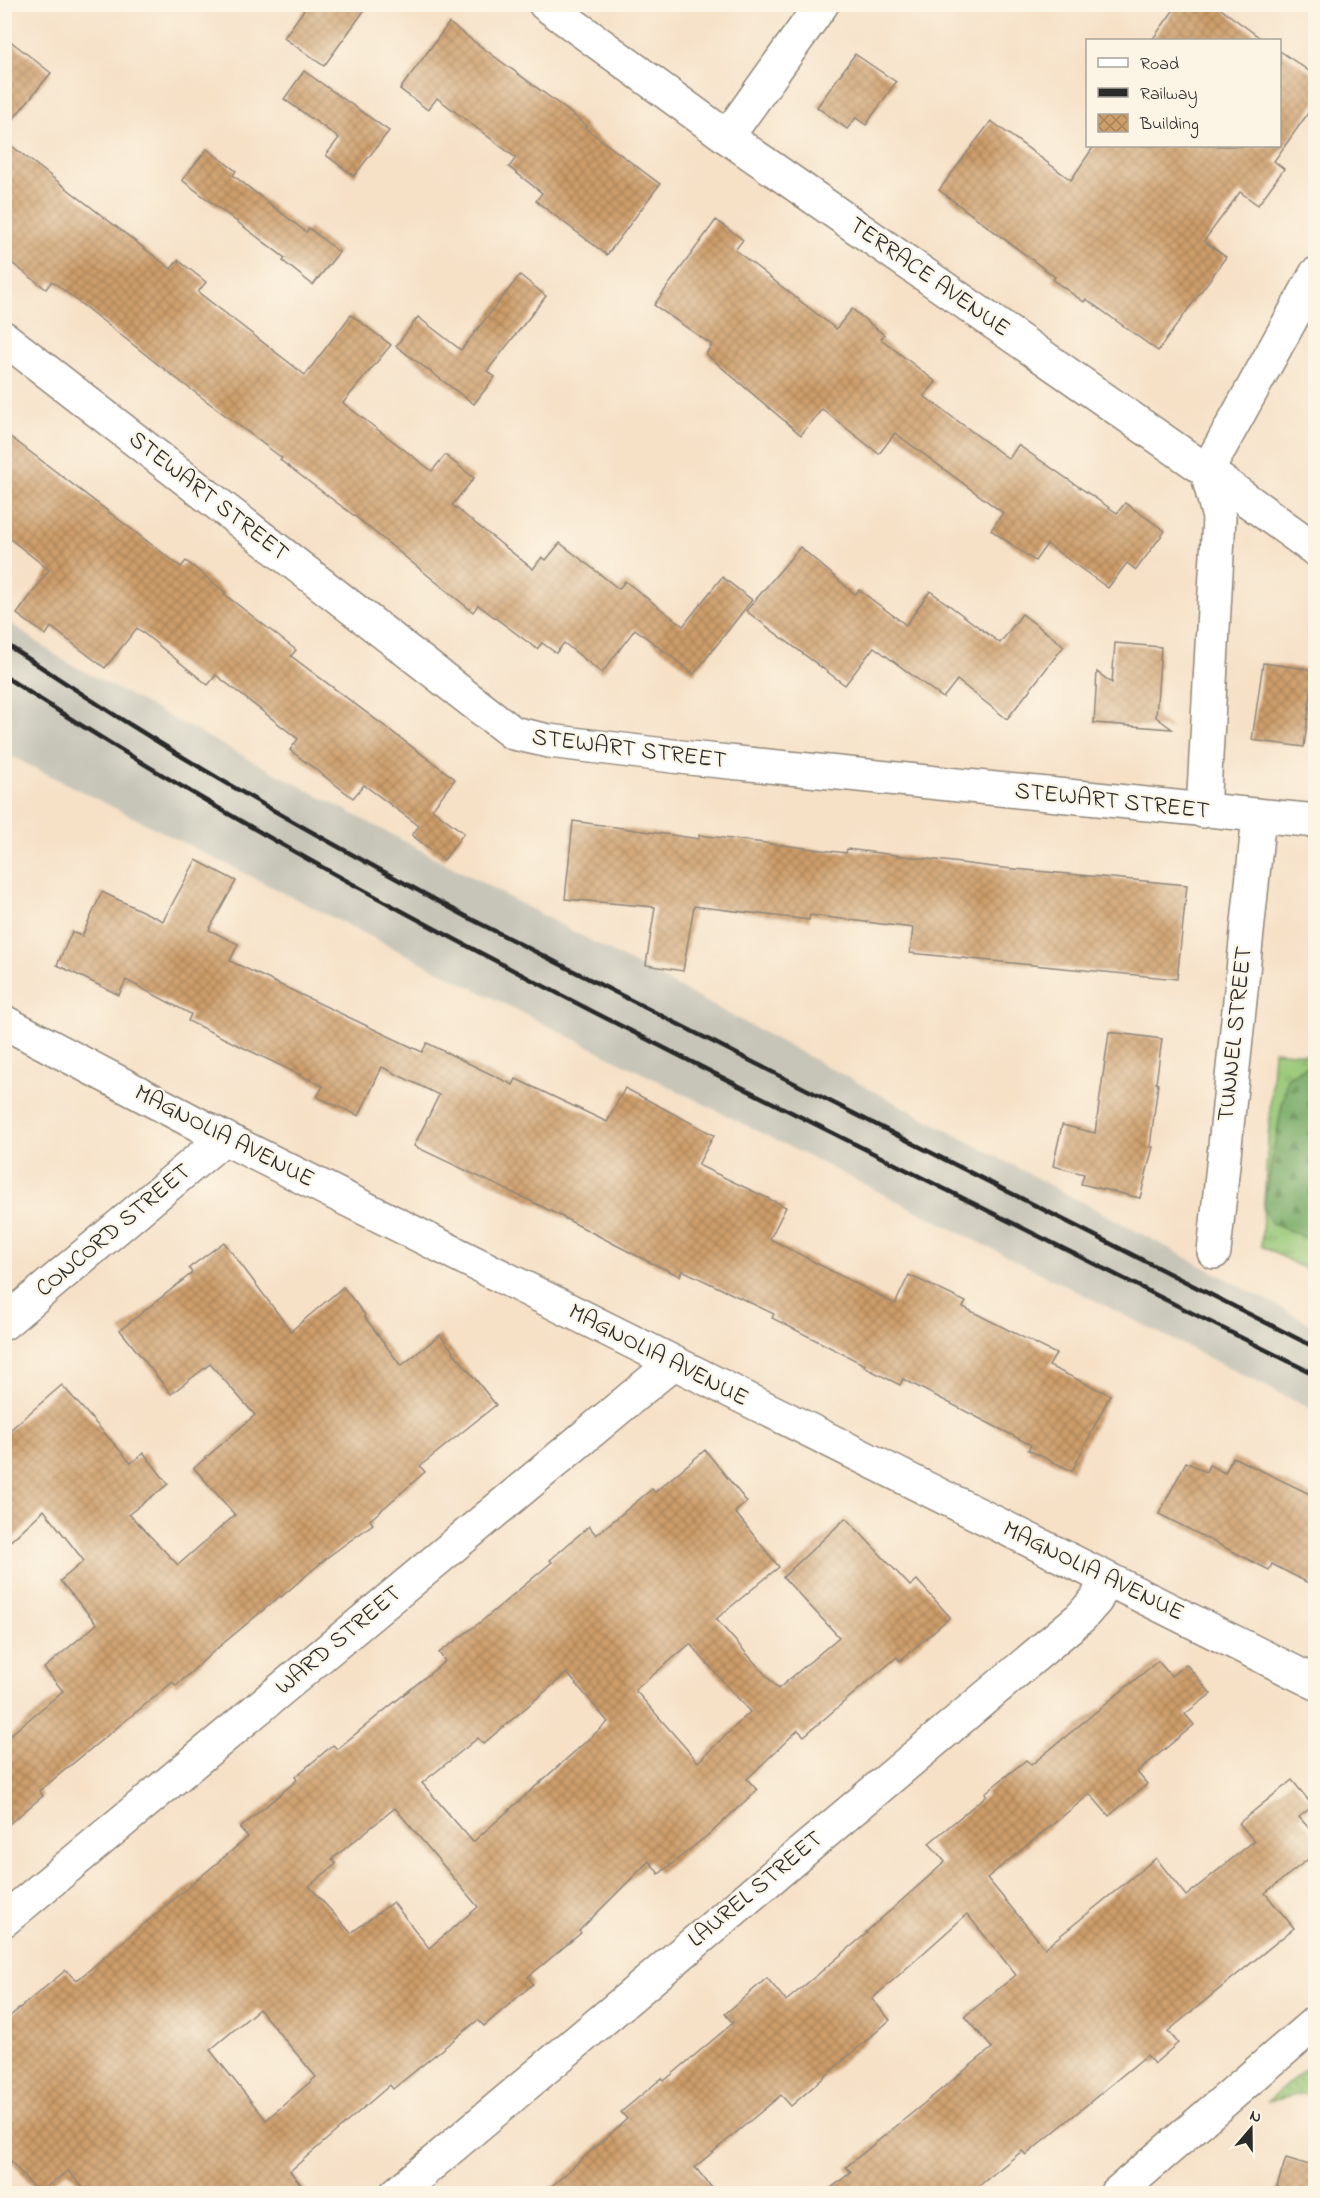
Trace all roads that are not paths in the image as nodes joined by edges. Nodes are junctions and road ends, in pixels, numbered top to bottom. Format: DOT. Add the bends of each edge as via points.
graph roads {
  1 [pos="545,4"];
  2 [pos="822,4"];
  3 [pos="727,137"];
  4 [pos="1316,274"];
  5 [pos="4,338"];
  6 [pos="1207,471"];
  7 [pos="1316,550"];
  8 [pos="1203,811"];
  9 [pos="1258,816"];
  10 [pos="1316,821"];
  11 [pos="4,1022"];
  12 [pos="224,1138"];
  13 [pos="1214,1252"];
  14 [pos="4,1323"];
  15 [pos="673,1363"];
  16 [pos="1106,1579"];
  17 [pos="1316,1683"];
  18 [pos="4,1920"];
  19 [pos="1316,2022"];
  20 [pos="396,2193"];
  21 [pos="1116,2193"];
  1 -- 3 [label="street, TERRACE AVENUE"];
  2 -- 3 [label="street"];
  3 -- 6 [label="street, TERRACE AVENUE"];
  4 -- 6 [label="street"];
  5 -- 8 [label="street, STEWART STREET" via="513,733 679,757"];
  6 -- 7 [label="street, TERRACE AVENUE"];
  6 -- 8 [label="street" via="1219,518"];
  8 -- 9 [label="street, STEWART STREET"];
  9 -- 10 [label="street, STEWART STREET"];
  9 -- 13 [label="street, TUNNEL STREET"];
  11 -- 12 [label="street, MAGNOLIA AVENUE"];
  12 -- 14 [label="street, CONCORD STREET"];
  12 -- 15 [label="street, MAGNOLIA AVENUE"];
  15 -- 16 [label="street, MAGNOLIA AVENUE"];
  15 -- 18 [label="street, WARD STREET"];
  16 -- 17 [label="street, MAGNOLIA AVENUE"];
  16 -- 20 [label="street, LAUREL STREET" via="1096,1600 1081,1617"];
  19 -- 21 [label="street"];
}
